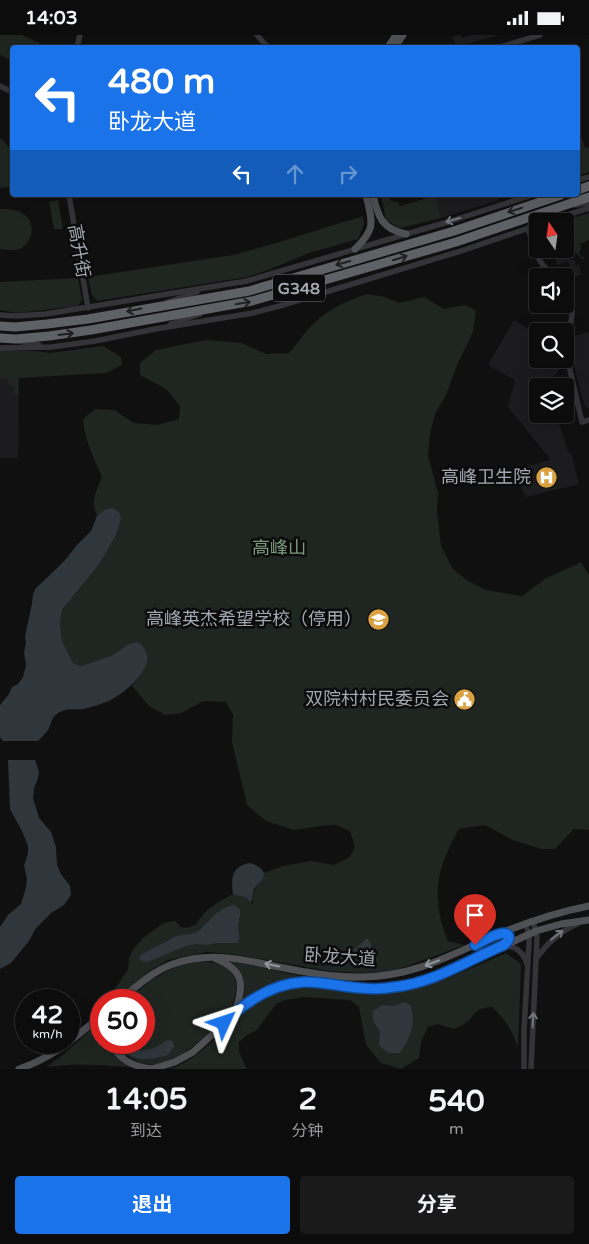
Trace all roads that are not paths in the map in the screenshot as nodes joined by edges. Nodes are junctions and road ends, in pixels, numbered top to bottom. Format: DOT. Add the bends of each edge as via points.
graph roads {
  1 [pos="257,35"];
  2 [pos="540,35"];
  3 [pos="267,45"];
  4 [pos="507,45"];
  5 [pos="69,197"];
  6 [pos="366,197"];
  7 [pos="374,197"];
  8 [pos="526,197"];
  9 [pos="555,197"];
  10 [pos="589,197"];
  11 [pos="589,203"];
  12 [pos="589,208"];
  13 [pos="551,210"];
  14 [pos="573,213"];
  15 [pos="528,228"];
  16 [pos="406,234"];
  17 [pos="355,249"];
  18 [pos="544,268"];
  19 [pos="214,287"];
  20 [pos="153,307"];
  21 [pos="220,307"];
  22 [pos="88,308"];
  23 [pos="572,313"];
  24 [pos="0,315"];
  25 [pos="0,326"];
  26 [pos="155,329"];
  27 [pos="1,338"];
  28 [pos="52,347"];
  29 [pos="0,348"];
  30 [pos="589,420"];
  31 [pos="589,906"];
  32 [pos="567,910"];
  33 [pos="587,920"];
  34 [pos="533,921"];
  35 [pos="567,922"];
  36 [pos="525,924"];
  37 [pos="536,931"];
  38 [pos="529,933"];
  39 [pos="498,934"];
  40 [pos="503,945"];
  41 [pos="210,956"];
  42 [pos="536,959"];
  43 [pos="528,967"];
  44 [pos="134,989"];
  45 [pos="234,1013"];
  46 [pos="90,1025"];
  47 [pos="80,1033"];
  48 [pos="51,1054"];
  49 [pos="119,1054"];
  50 [pos="19,1069"];
  51 [pos="153,1069"];
  52 [pos="524,1069"];
  53 [pos="531,1069"];
  1 -- 3 [label="street"];
  2 -- 4 [label="street"];
  5 -- 22 [label="street, 高升街"];
  6 -- 17 [label="main road" via="371,222 369,232"];
  7 -- 16 [label="main road" via="379,218 390,229"];
  8 -- 16 [label="street, one-way"];
  9 -- 20 [label="highway, G348, one-way" via="444,234 249,291"];
  10 -- 13 [label="highway, G348"];
  11 -- 13 [label="street"];
  12 -- 14 [label="street"];
  21 -- 13 [label="highway, G348, one-way" via="278,295"];
  15 -- 18 [label="street"];
  15 -- 26 [label="street" via="253,313"];
  16 -- 17 [label="street"];
  17 -- 19 [label="street" via="247,281"];
  19 -- 20 [label="street"];
  19 -- 22 [label="street"];
  20 -- 25 [label="highway, G348, one-way" via="88,319"];
  21 -- 26 [label="street"];
  27 -- 21 [label="highway, G348, one-way" via="49,336"];
  22 -- 24 [label="street" via="46,314"];
  23 -- 30 [label="street" via="567,357 582,422"];
  26 -- 28 [label="street"];
  27 -- 28 [label="street"];
  28 -- 29 [label="street"];
  31 -- 32 [label="main road, 卧龙大道"];
  32 -- 34 [label="main road, 卧龙大道"];
  32 -- 35 [label="main road" via="560,915 560,919"];
  33 -- 35 [label="main road, 卧龙大道"];
  42 -- 33 [label="street, one-way" via="551,940 568,927"];
  34 -- 36 [label="main road, 卧龙大道"];
  34 -- 37 [label="street"];
  35 -- 37 [label="main road, 卧龙大道"];
  36 -- 38 [label="street"];
  36 -- 39 [label="main road, 卧龙大道"];
  37 -- 38 [label="main road, 卧龙大道"];
  37 -- 42 [label="street"];
  38 -- 40 [label="main road, 卧龙大道"];
  38 -- 43 [label="street"];
  39 -- 40 [label="main road" via="508,935 508,941"];
  39 -- 41 [label="main road, 卧龙大道, one-way" via="417,969 363,977 329,975"];
  40 -- 43 [label="street" via="521,952"];
  40 -- 45 [label="main road, 卧龙大道" via="440,975 395,987 362,989 303,982 282,986 259,995"];
  41 -- 44 [label="main road, 卧龙大道" via="172,964"];
  41 -- 45 [label="main road" via="234,969 240,979 240,998"];
  53 -- 42 [label="street, one-way"];
  43 -- 52 [label="street"];
  45 -- 51 [label="main road, 卧龙大道" via="193,1052"];
  46 -- 47 [label="main road"];
  48 -- 50 [label="main road"];
  49 -- 51 [label="main road" via="132,1064"];
}
